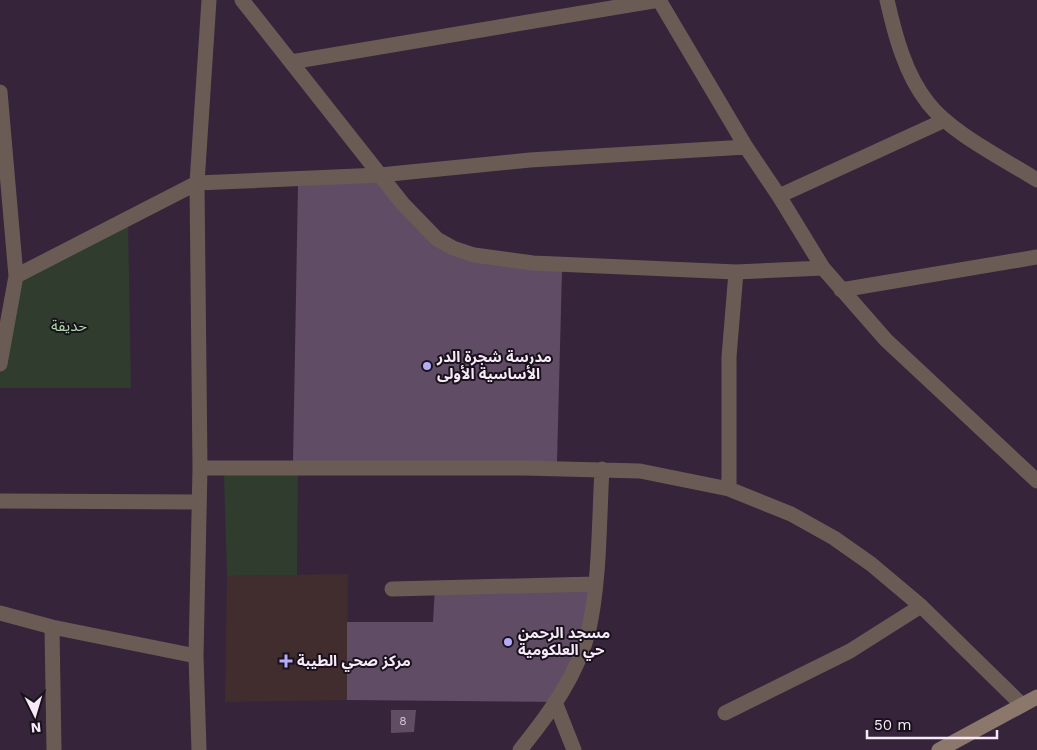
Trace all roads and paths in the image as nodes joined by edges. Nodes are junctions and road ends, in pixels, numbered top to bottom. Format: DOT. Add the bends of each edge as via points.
graph roads {
  1 [pos="209,0"];
  2 [pos="242,0"];
  3 [pos="659,0"];
  4 [pos="887,0"];
  5 [pos="291,62"];
  6 [pos="0,92"];
  7 [pos="945,120"];
  8 [pos="746,147"];
  9 [pos="380,175"];
  10 [pos="1037,180"];
  11 [pos="197,183"];
  12 [pos="779,196"];
  13 [pos="1037,257"];
  14 [pos="823,268"];
  15 [pos="736,272"];
  16 [pos="16,276"];
  17 [pos="841,290"];
  18 [pos="0,364"];
  19 [pos="200,468"];
  20 [pos="602,470"];
  21 [pos="1037,481"];
  22 [pos="729,489"];
  23 [pos="0,501"];
  24 [pos="199,502"];
  25 [pos="595,584"];
  26 [pos="392,589"];
  27 [pos="921,606"];
  28 [pos="0,612"];
  29 [pos="52,627"];
  30 [pos="196,656"];
  31 [pos="1037,697"];
  32 [pos="555,702"];
  33 [pos="1022,705"];
  34 [pos="724,713"];
  35 [pos="54,750"];
  36 [pos="199,750"];
  37 [pos="520,750"];
  38 [pos="574,750"];
  39 [pos="939,750"];
  1 -- 11 [label="street"];
  2 -- 5 [label="street"];
  3 -- 5 [label="street"];
  3 -- 8 [label="street"];
  4 -- 7 [label="street" via="909,71 928,103"];
  5 -- 9 [label="street"];
  6 -- 16 [label="street"];
  7 -- 10 [label="street"];
  7 -- 12 [label="street"];
  8 -- 9 [label="street" via="530,160"];
  8 -- 12 [label="street"];
  9 -- 11 [label="street"];
  9 -- 15 [label="street" via="438,239 474,255 533,263"];
  11 -- 16 [label="street"];
  11 -- 19 [label="street"];
  12 -- 14 [label="street"];
  13 -- 17 [label="street"];
  14 -- 15 [label="street"];
  14 -- 17 [label="street"];
  15 -- 22 [label="street" via="729,357"];
  16 -- 18 [label="street"];
  17 -- 21 [label="street" via="886,340"];
  19 -- 20 [label="street"];
  19 -- 24 [label="street"];
  20 -- 22 [label="street" via="660,473"];
  20 -- 25 [label="street"];
  22 -- 27 [label="street" via="790,514 834,538"];
  23 -- 24 [label="street"];
  24 -- 30 [label="street"];
  25 -- 26 [label="street"];
  25 -- 32 [label="street" via="589,628 580,656"];
  27 -- 33 [label="street"];
  27 -- 34 [label="street" via="850,651"];
  28 -- 29 [label="street"];
  29 -- 30 [label="street"];
  29 -- 35 [label="street"];
  30 -- 36 [label="street"];
  31 -- 33 [label="street"];
  32 -- 37 [label="street"];
  32 -- 38 [label="street"];
  33 -- 39 [label="street"];
}
